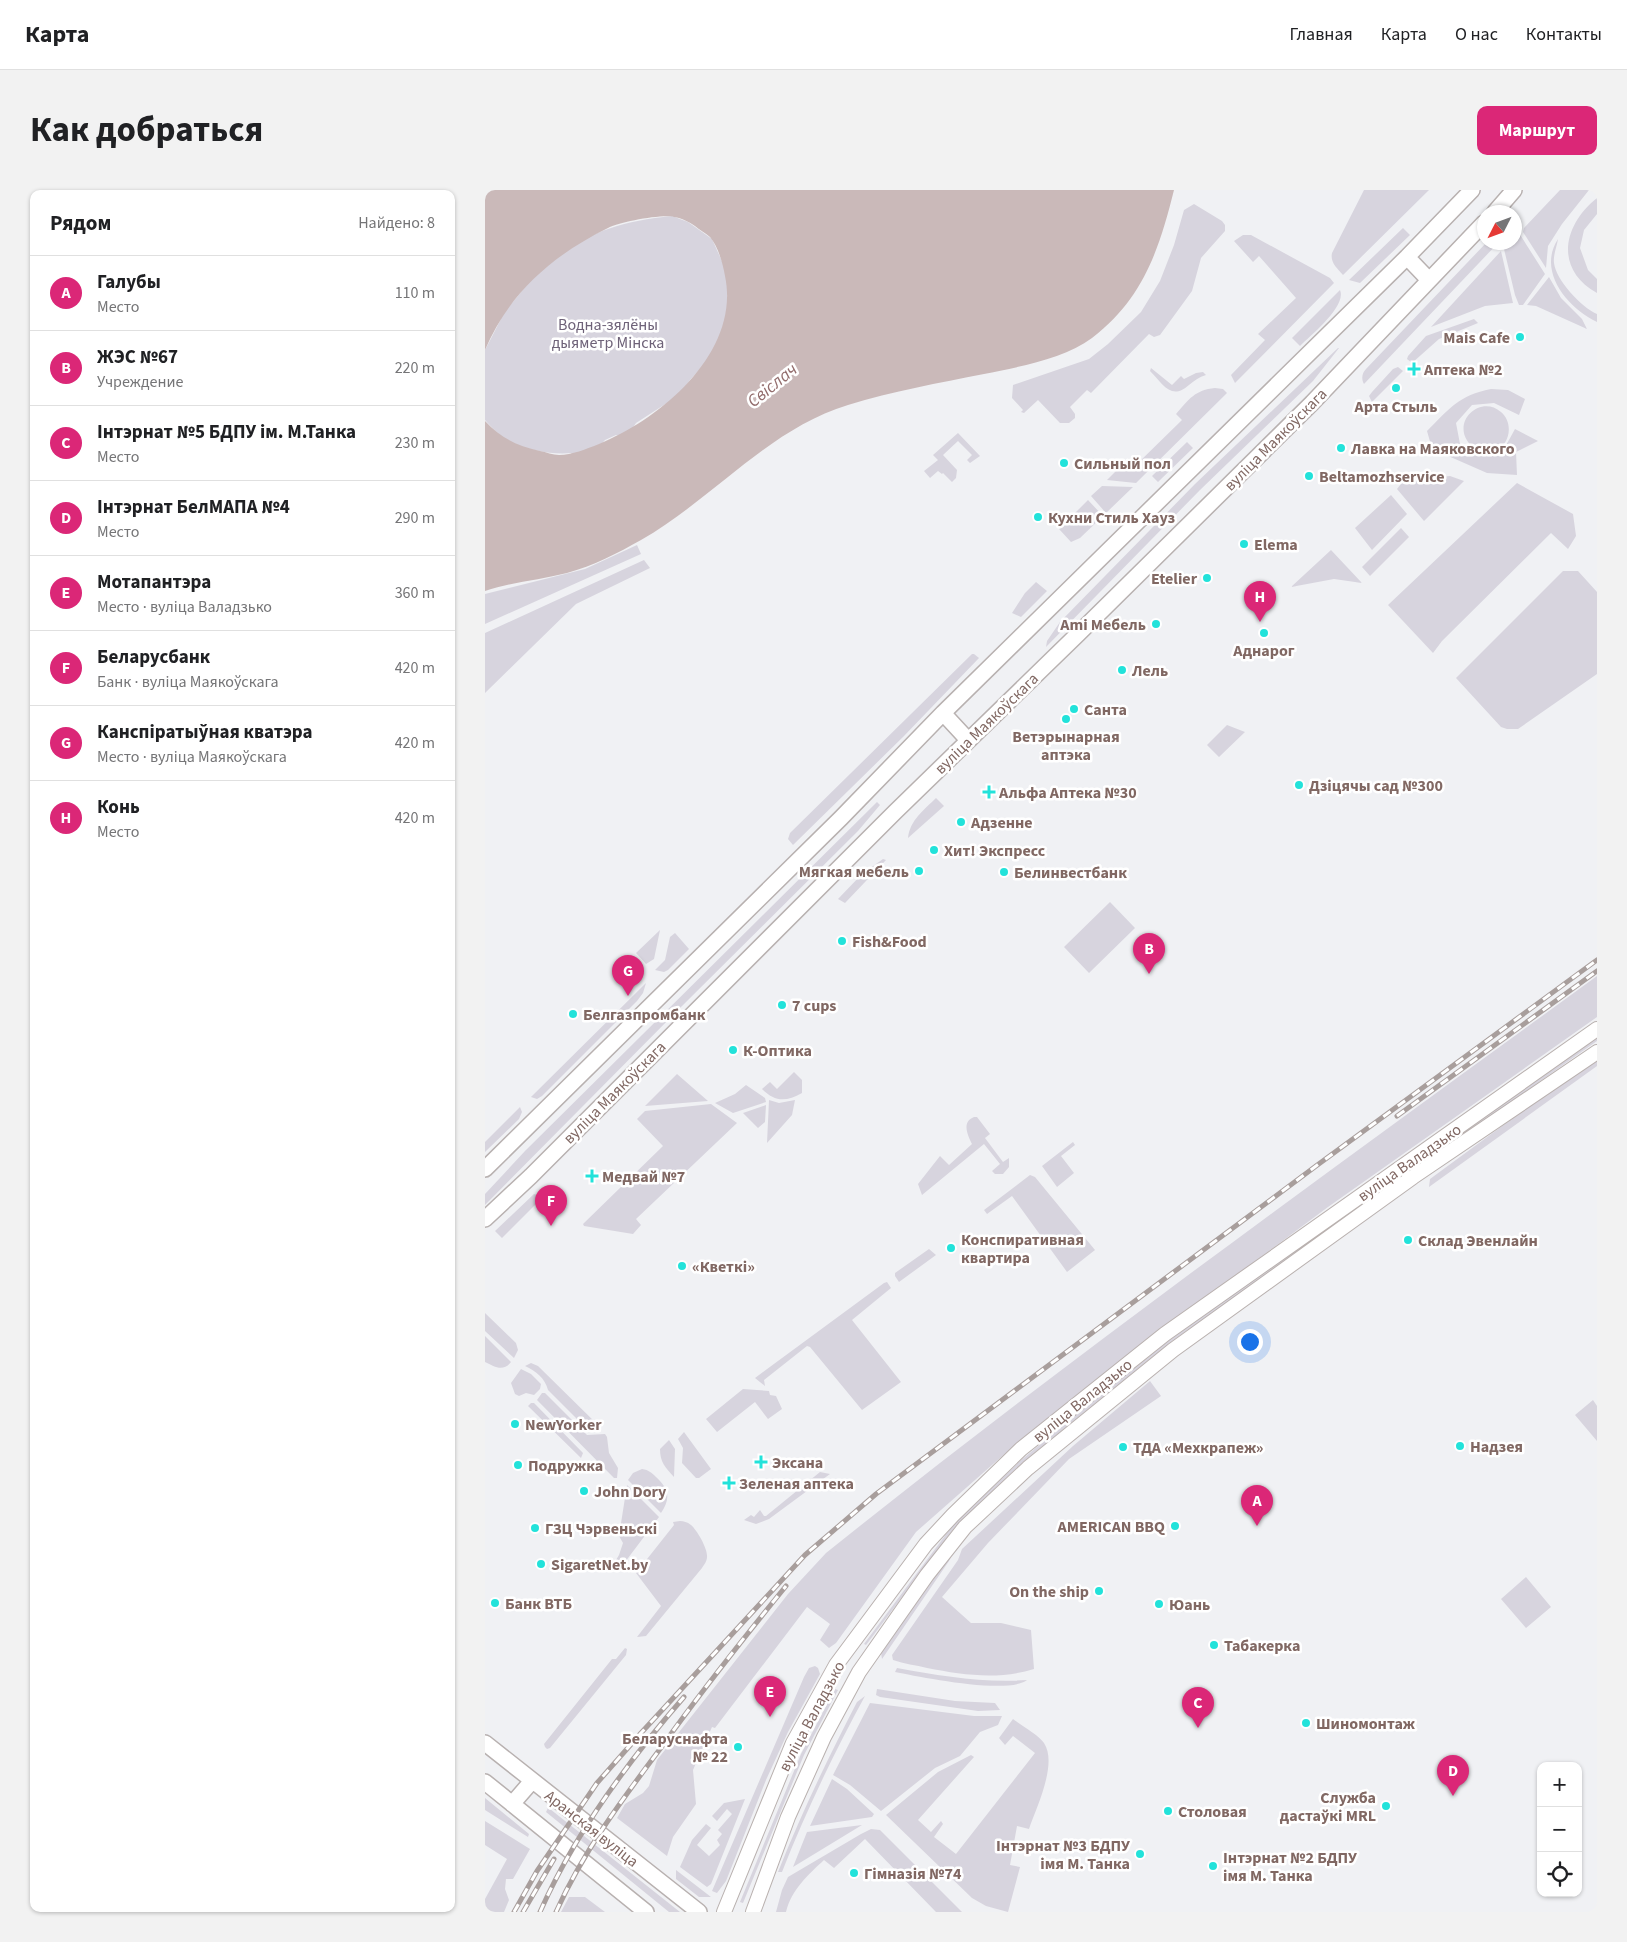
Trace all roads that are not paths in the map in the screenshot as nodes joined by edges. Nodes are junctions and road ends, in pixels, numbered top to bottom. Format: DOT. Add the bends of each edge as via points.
graph roads {
  1 [pos="1472,190"];
  2 [pos="1514,190"];
  3 [pos="1501,205"];
  4 [pos="1477,231"];
  5 [pos="1407,257"];
  6 [pos="1429,280"];
  7 [pos="943,713"];
  8 [pos="968,740"];
  9 [pos="1597,1028"];
  10 [pos="1597,1052"];
  11 [pos="485,1170"];
  12 [pos="485,1219"];
  13 [pos="485,1743"];
  14 [pos="532,1781"];
  15 [pos="485,1782"];
  16 [pos="512,1804"];
  17 [pos="646,1912"];
  18 [pos="699,1912"];
  19 [pos="724,1912"];
  20 [pos="753,1912"];
  1 -- 5 [label="main road"];
  2 -- 3 [label="main road"];
  4 -- 6 [label="main road, вуліца Маякоўскага"];
  5 -- 6 [label="main road"];
  5 -- 7 [label="main road"];
  6 -- 8 [label="main road, вуліца Маякоўскага" via="1312,403"];
  7 -- 8 [label="main road"];
  7 -- 11 [label="main road"];
  8 -- 12 [label="main road, вуліца Маякоўскага"];
  9 -- 19 [label="main road, вуліца Валадзько" via="1165,1334 1021,1450 953,1515 926,1544 836,1665 793,1743"];
  10 -- 20 [label="main road, вуліца Валадзько" via="1413,1177 1173,1350 1028,1468 965,1527 859,1672 824,1737 788,1817"];
  13 -- 14 [label="main road, Аранская вуліца"];
  14 -- 16 [label="main road"];
  14 -- 18 [label="main road, Аранская вуліца"];
  15 -- 16 [label="main road, Аранская вуліца"];
  16 -- 17 [label="main road, Аранская вуліца"];
}
